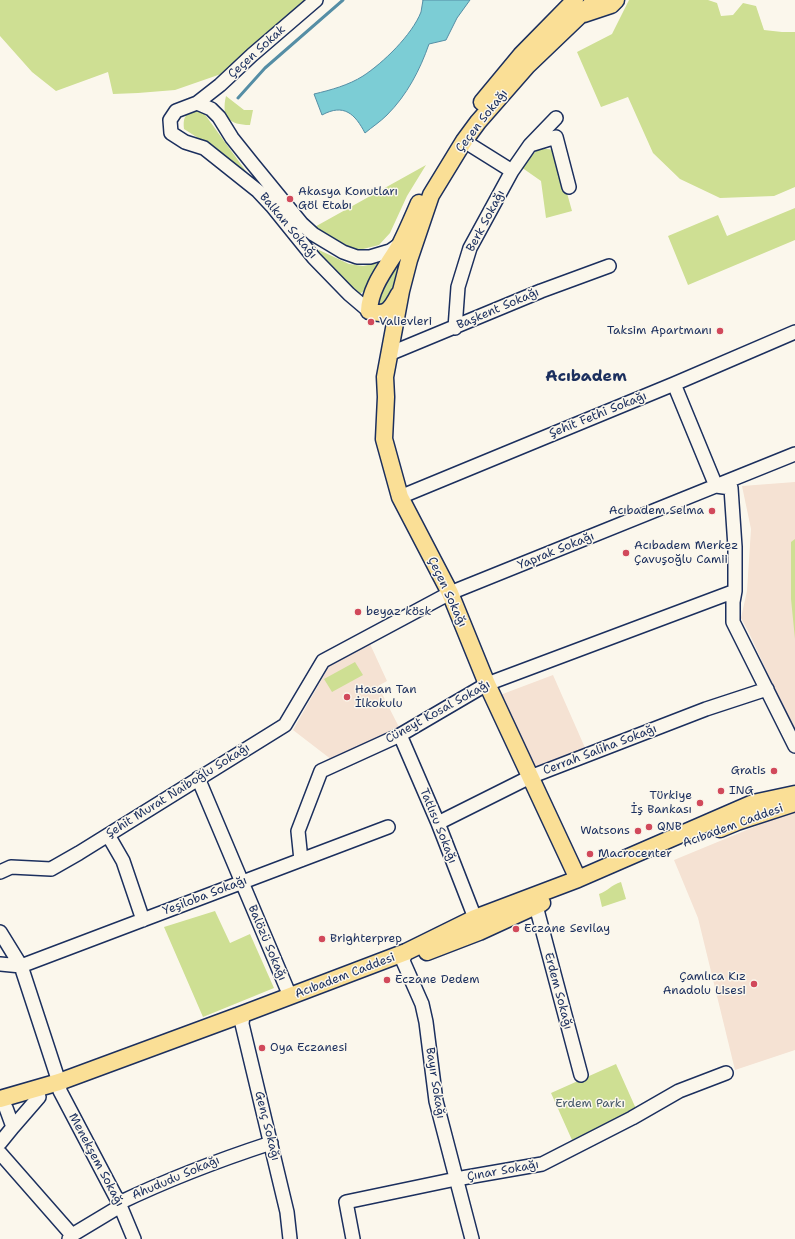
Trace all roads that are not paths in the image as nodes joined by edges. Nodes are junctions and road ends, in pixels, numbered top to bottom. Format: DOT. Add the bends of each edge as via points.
graph roads {
  1 [pos="316,0"];
  2 [pos="568,0"];
  3 [pos="575,0"];
  4 [pos="596,0"];
  5 [pos="616,0"];
  6 [pos="582,14"];
  7 [pos="558,16"];
  8 [pos="197,103"];
  9 [pos="556,118"];
  10 [pos="170,120"];
  11 [pos="464,140"];
  12 [pos="530,145"];
  13 [pos="512,171"];
  14 [pos="569,187"];
  15 [pos="400,244"];
  16 [pos="609,266"];
  17 [pos="401,291"];
  18 [pos="369,311"];
  19 [pos="455,328"];
  20 [pos="394,332"];
  21 [pos="795,332"];
  22 [pos="388,354"];
  23 [pos="674,384"];
  24 [pos="795,454"];
  25 [pos="716,486"];
  26 [pos="400,497"];
  27 [pos="735,591"];
  28 [pos="450,593"];
  29 [pos="323,661"];
  30 [pos="487,684"];
  31 [pos="767,689"];
  32 [pos="400,735"];
  33 [pos="795,746"];
  34 [pos="198,778"];
  35 [pos="530,778"];
  36 [pos="795,794"];
  37 [pos="795,803"];
  38 [pos="438,822"];
  39 [pos="388,827"];
  40 [pos="108,835"];
  41 [pos="301,860"];
  42 [pos="0,872"];
  43 [pos="578,879"];
  44 [pos="242,883"];
  45 [pos="536,906"];
  46 [pos="476,918"];
  47 [pos="143,920"];
  48 [pos="0,932"];
  49 [pos="405,957"];
  50 [pos="0,964"];
  51 [pos="21,966"];
  52 [pos="290,996"];
  53 [pos="242,1019"];
  54 [pos="726,1073"];
  55 [pos="582,1076"];
  56 [pos="59,1087"];
  57 [pos="39,1097"];
  58 [pos="2,1105"];
  59 [pos="12,1127"];
  60 [pos="0,1143"];
  61 [pos="271,1143"];
  62 [pos="0,1153"];
  63 [pos="456,1179"];
  64 [pos="119,1203"];
  65 [pos="70,1237"];
  66 [pos="134,1239"];
  67 [pos="290,1239"];
  68 [pos="353,1239"];
  69 [pos="472,1239"];
  1 -- 8 [label="street, Çeçen Sokak"];
  2 -- 7 [label="main road"];
  3 -- 7 [label="main road, Çeçen Sokağı"];
  4 -- 6 [label="main road, Çeçen Sokağı"];
  5 -- 6 [label="main road" via="611,5"];
  6 -- 11 [label="main road, Çeçen Sokağı" via="527,66"];
  7 -- 15 [label="main road, Çeçen Sokağı" via="521,55 461,127"];
  8 -- 10 [label="street, Çeçen Sokak" via="176,111"];
  8 -- 15 [label="street, Balkan Sokağı" via="211,109 219,117 252,163 313,234 357,258 390,251"];
  9 -- 12 [label="street, Berk Sokağı"];
  10 -- 18 [label="street, Balkan Sokağı" via="171,133 204,148 258,191 314,258"];
  11 -- 13 [label="street"];
  11 -- 17 [label="main road, Çeçen Sokağı" via="431,196"];
  12 -- 13 [label="street, Berk Sokağı"];
  12 -- 14 [label="street" via="556,137"];
  13 -- 19 [label="street, Berk Sokağı" via="470,248 458,287"];
  15 -- 18 [label="main road, Çeçen Sokağı" via="374,289 369,301"];
  16 -- 19 [label="street, Başkent Sokağı" via="541,291"];
  17 -- 18 [label="main road, Çeçen Sokağı" via="386,312 378,314"];
  17 -- 20 [label="main road, Çeçen Sokağı"];
  18 -- 20 [label="main road"];
  19 -- 22 [label="street, Başkent Sokağı"];
  20 -- 22 [label="main road, Çeçen Sokağı"];
  21 -- 23 [label="street, Şehit Fethi Sokağı"];
  22 -- 26 [label="main road, Çeçen Sokağı" via="384,439"];
  23 -- 25 [label="street"];
  23 -- 26 [label="street, Şehit Fethi Sokağı"];
  24 -- 25 [label="street, Yaprak Sokağı"];
  25 -- 27 [label="street" via="731,488"];
  25 -- 28 [label="street, Yaprak Sokağı"];
  26 -- 28 [label="main road, Çeçen Sokağı"];
  27 -- 30 [label="street, Cüneyt Kosal Sokağı"];
  27 -- 31 [label="street" via="733,622"];
  28 -- 29 [label="street, Yaprak Sokağı"];
  28 -- 30 [label="main road, Çeçen Sokağı"];
  29 -- 34 [label="street, Şehit Murat Naiboğlu Sokağı" via="285,725"];
  30 -- 32 [label="street, Cüneyt Kosal Sokağı"];
  30 -- 35 [label="main road, Çeçen Sokağı"];
  31 -- 33 [label="street"];
  31 -- 35 [label="street, Cerrah Saliha Sokağı" via="706,709"];
  32 -- 38 [label="street, Tatlısu Sokağı"];
  32 -- 41 [label="street, Cüneyt Kosal Sokağı" via="321,771 298,831"];
  34 -- 40 [label="street, Şehit Murat Naiboğlu Sokağı"];
  34 -- 44 [label="street, Balözü Sokağı"];
  35 -- 38 [label="street, Cerrah Saliha Sokağı"];
  35 -- 43 [label="main road, Çeçen Sokağı"];
  36 -- 43 [label="main road, Acıbadem Caddesi" via="753,803"];
  37 -- 45 [label="main road, Acıbadem Caddesi" via="737,822"];
  38 -- 46 [label="street, Tatlısu Sokağı"];
  39 -- 41 [label="street, Yeşiloba Sokağı"];
  40 -- 42 [label="street, Şehit Murat Naiboğlu Sokağı" via="51,869 11,867"];
  40 -- 47 [label="street" via="123,861"];
  41 -- 44 [label="street, Yeşiloba Sokağı"];
  43 -- 46 [label="main road, Acıbadem Caddesi"];
  44 -- 47 [label="street, Yeşiloba Sokağı"];
  44 -- 52 [label="street, Balözü Sokağı"];
  45 -- 49 [label="main road, Acıbadem Caddesi" via="479,932"];
  45 -- 55 [label="street, Erdem Sokağı"];
  46 -- 49 [label="main road, Acıbadem Caddesi"];
  47 -- 51 [label="street, Yeşiloba Sokağı"];
  48 -- 51 [label="street, Menekşem Sokağı"];
  49 -- 52 [label="main road, Acıbadem Caddesi"];
  49 -- 53 [label="main road, Acıbadem Caddesi"];
  49 -- 63 [label="street, Bayır Sokağı" via="422,1004 436,1101"];
  50 -- 51 [label="street"];
  51 -- 56 [label="street, Menekşem Sokağı"];
  52 -- 53 [label="main road, Acıbadem Caddesi"];
  53 -- 56 [label="main road, Acıbadem Caddesi" via="193,1044"];
  53 -- 61 [label="street, Genç Sokağı"];
  54 -- 63 [label="street, Çınar Sokağı" via="679,1091 542,1164"];
  56 -- 57 [label="main road, Acıbadem Caddesi"];
  56 -- 58 [label="main road, Acıbadem Caddesi"];
  56 -- 64 [label="street, Menekşem Sokağı"];
  57 -- 58 [label="main road, Acıbadem Caddesi"];
  57 -- 59 [label="street"];
  58 -- 59 [label="street"];
  59 -- 60 [label="street"];
  61 -- 64 [label="street, Ahududu Sokağı" via="223,1158"];
  61 -- 67 [label="street, Genç Sokağı" via="288,1212"];
  62 -- 65 [label="street"];
  63 -- 68 [label="street, Çınar Sokağı" via="346,1202"];
  63 -- 69 [label="street, Bayır Sokağı"];
  64 -- 65 [label="street, Ahududu Sokağı" via="117,1208"];
  64 -- 66 [label="street, Menekşem Sokağı"];
}
